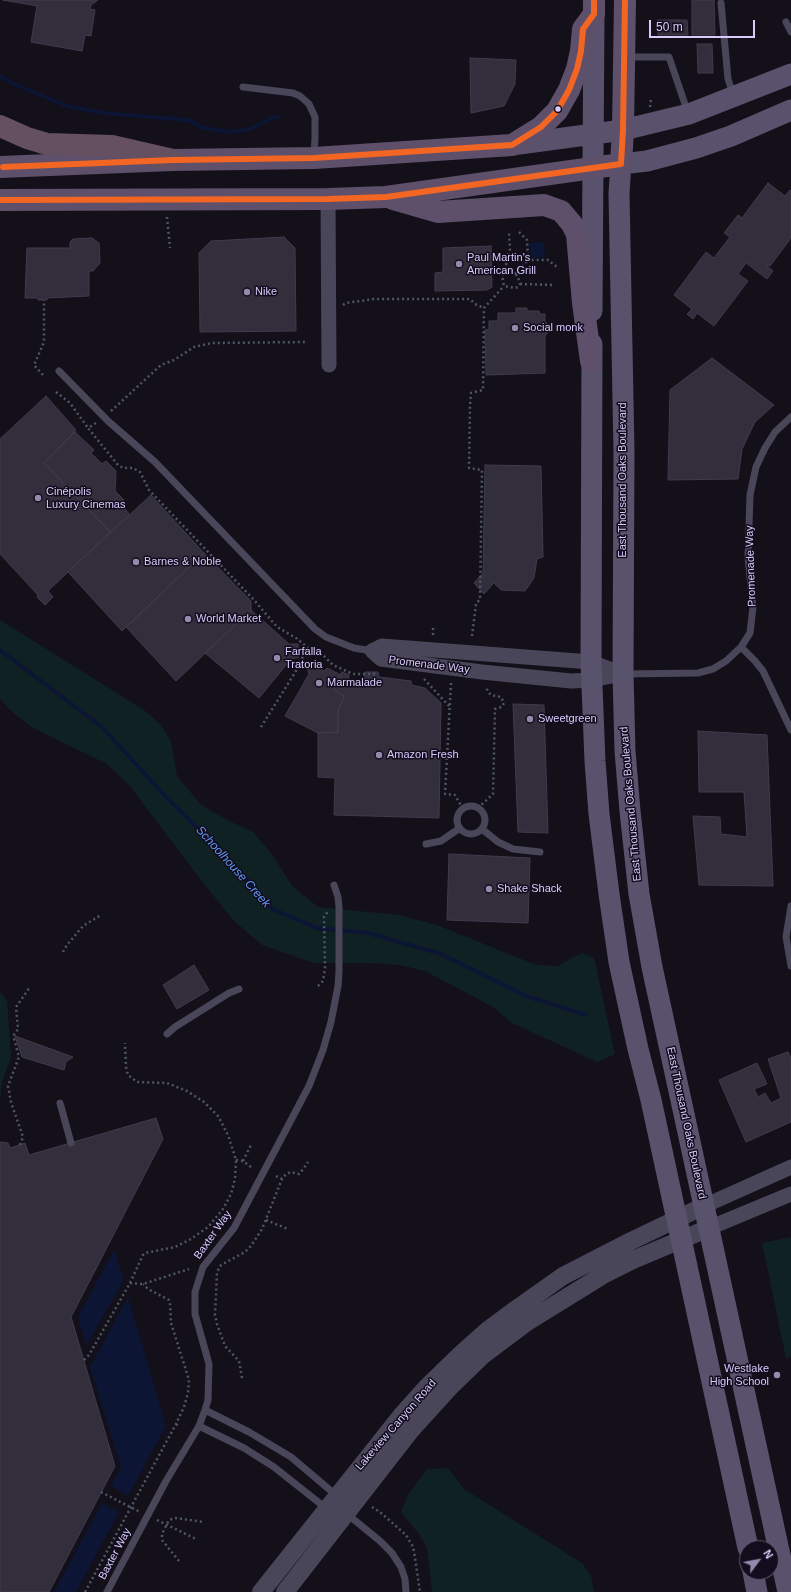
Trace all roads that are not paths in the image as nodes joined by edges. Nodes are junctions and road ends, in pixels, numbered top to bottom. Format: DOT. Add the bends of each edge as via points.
graph roads {
  1 [pos="625,0"];
  2 [pos="721,3"];
  3 [pos="594,7"];
  4 [pos="786,22"];
  5 [pos="791,32"];
  6 [pos="625,57"];
  7 [pos="791,74"];
  8 [pos="243,87"];
  9 [pos="735,97"];
  10 [pos="791,110"];
  11 [pos="688,114"];
  12 [pos="0,126"];
  13 [pos="623,130"];
  14 [pos="594,135"];
  15 [pos="512,145"];
  16 [pos="314,158"];
  17 [pos="172,160"];
  18 [pos="621,164"];
  19 [pos="0,167"];
  20 [pos="594,167"];
  21 [pos="386,197"];
  22 [pos="328,199"];
  23 [pos="0,200"];
  24 [pos="591,361"];
  25 [pos="329,365"];
  26 [pos="59,371"];
  27 [pos="791,417"];
  28 [pos="741,647"];
  29 [pos="372,651"];
  30 [pos="591,671"];
  31 [pos="623,674"];
  32 [pos="791,730"];
  33 [pos="460,828"];
  34 [pos="482,829"];
  35 [pos="426,844"];
  36 [pos="540,852"];
  37 [pos="334,885"];
  38 [pos="791,906"];
  39 [pos="791,966"];
  40 [pos="239,989"];
  41 [pos="167,1034"];
  42 [pos="60,1103"];
  43 [pos="71,1143"];
  44 [pos="791,1167"];
  45 [pos="791,1194"];
  46 [pos="704,1206"];
  47 [pos="677,1218"];
  48 [pos="709,1228"];
  49 [pos="681,1238"];
  50 [pos="205,1410"];
  51 [pos="199,1426"];
  52 [pos="338,1507"];
  53 [pos="746,1540"];
  54 [pos="755,1580"];
  55 [pos="107,1592"];
  56 [pos="261,1592"];
  57 [pos="285,1592"];
  58 [pos="406,1592"];
  59 [pos="757,1592"];
  60 [pos="788,1592"];
  1 -- 6 [label="main road, East Thousand Oaks Boulevard"];
  2 -- 9 [label="lane" via="728,79"];
  3 -- 14 [label="main road"];
  3 -- 15 [label="main road" via="583,29 577,69 557,111 541,128"];
  4 -- 5 [label="lane"];
  6 -- 11 [label="lane" via="669,57"];
  6 -- 13 [label="main road, East Thousand Oaks Boulevard"];
  7 -- 9 [label="main road"];
  8 -- 16 [label="lane" via="293,93 309,104 315,117"];
  9 -- 11 [label="main road"];
  10 -- 18 [label="main road" via="696,148 647,161"];
  11 -- 13 [label="main road"];
  12 -- 17 [label="highway" via="47,144 112,146"];
  13 -- 14 [label="main road"];
  13 -- 18 [label="main road, East Thousand Oaks Boulevard"];
  14 -- 15 [label="main road"];
  14 -- 20 [label="main road"];
  15 -- 16 [label="main road"];
  16 -- 17 [label="main road"];
  17 -- 19 [label="main road"];
  18 -- 20 [label="main road"];
  18 -- 31 [label="main road, East Thousand Oaks Boulevard" via="619,193 624,452"];
  20 -- 21 [label="main road"];
  20 -- 24 [label="main road"];
  21 -- 22 [label="main road"];
  21 -- 24 [label="main road" via="438,212 544,205 561,211 577,234"];
  22 -- 23 [label="main road"];
  22 -- 25 [label="street"];
  24 -- 30 [label="main road"];
  26 -- 29 [label="lane" via="108,421 155,462 315,629 326,637 354,648"];
  27 -- 28 [label="lane, Promenade Way" via="776,432 756,467 750,495 748,557 753,607 750,633"];
  28 -- 31 [label="lane, Promenade Way" via="713,669 698,673"];
  28 -- 32 [label="lane" via="763,671"];
  29 -- 30 [label="street, Promenade Way" via="389,646"];
  29 -- 30 [label="street, Promenade Way" via="381,659 571,681"];
  30 -- 31 [label="street, Promenade Way"];
  30 -- 47 [label="main road" via="599,814 619,962"];
  31 -- 46 [label="main road, East Thousand Oaks Boulevard" via="625,751 638,894"];
  33 -- 34 [label="lane" via="471,834"];
  33 -- 34 [label="lane" via="458,816 463,809 471,806 478,808 485,816"];
  33 -- 35 [label="lane" via="441,840"];
  34 -- 36 [label="lane" via="498,842 513,849"];
  37 -- 50 [label="lane, Baxter Way" via="339,907 338,986 323,1050 309,1086 234,1228 203,1267 195,1292 195,1314 209,1364 208,1402"];
  38 -- 39 [label="lane" via="786,937"];
  40 -- 41 [label="lane"];
  42 -- 43 [label="lane"];
  44 -- 46 [label="street"];
  45 -- 48 [label="street"];
  46 -- 47 [label="street, Lakeview Canyon Road"];
  46 -- 48 [label="main road, East Thousand Oaks Boulevard"];
  47 -- 49 [label="main road"];
  47 -- 52 [label="street, Lakeview Canyon Road" via="564,1276 488,1330 426,1388 396,1422"];
  48 -- 49 [label="street, Lakeview Canyon Road"];
  48 -- 60 [label="main road, East Thousand Oaks Boulevard"];
  49 -- 52 [label="street, Lakeview Canyon Road" via="603,1275 527,1322 499,1343 433,1404"];
  49 -- 53 [label="main road"];
  50 -- 51 [label="lane, Baxter Way"];
  50 -- 52 [label="lane" via="250,1432 291,1457"];
  51 -- 52 [label="lane" via="244,1448 314,1498"];
  51 -- 55 [label="lane, Baxter Way" via="166,1481"];
  52 -- 56 [label="street, Lakeview Canyon Road"];
  52 -- 57 [label="street, Lakeview Canyon Road"];
  52 -- 58 [label="lane" via="392,1552 401,1567"];
  54 -- 59 [label="main road"];
}
